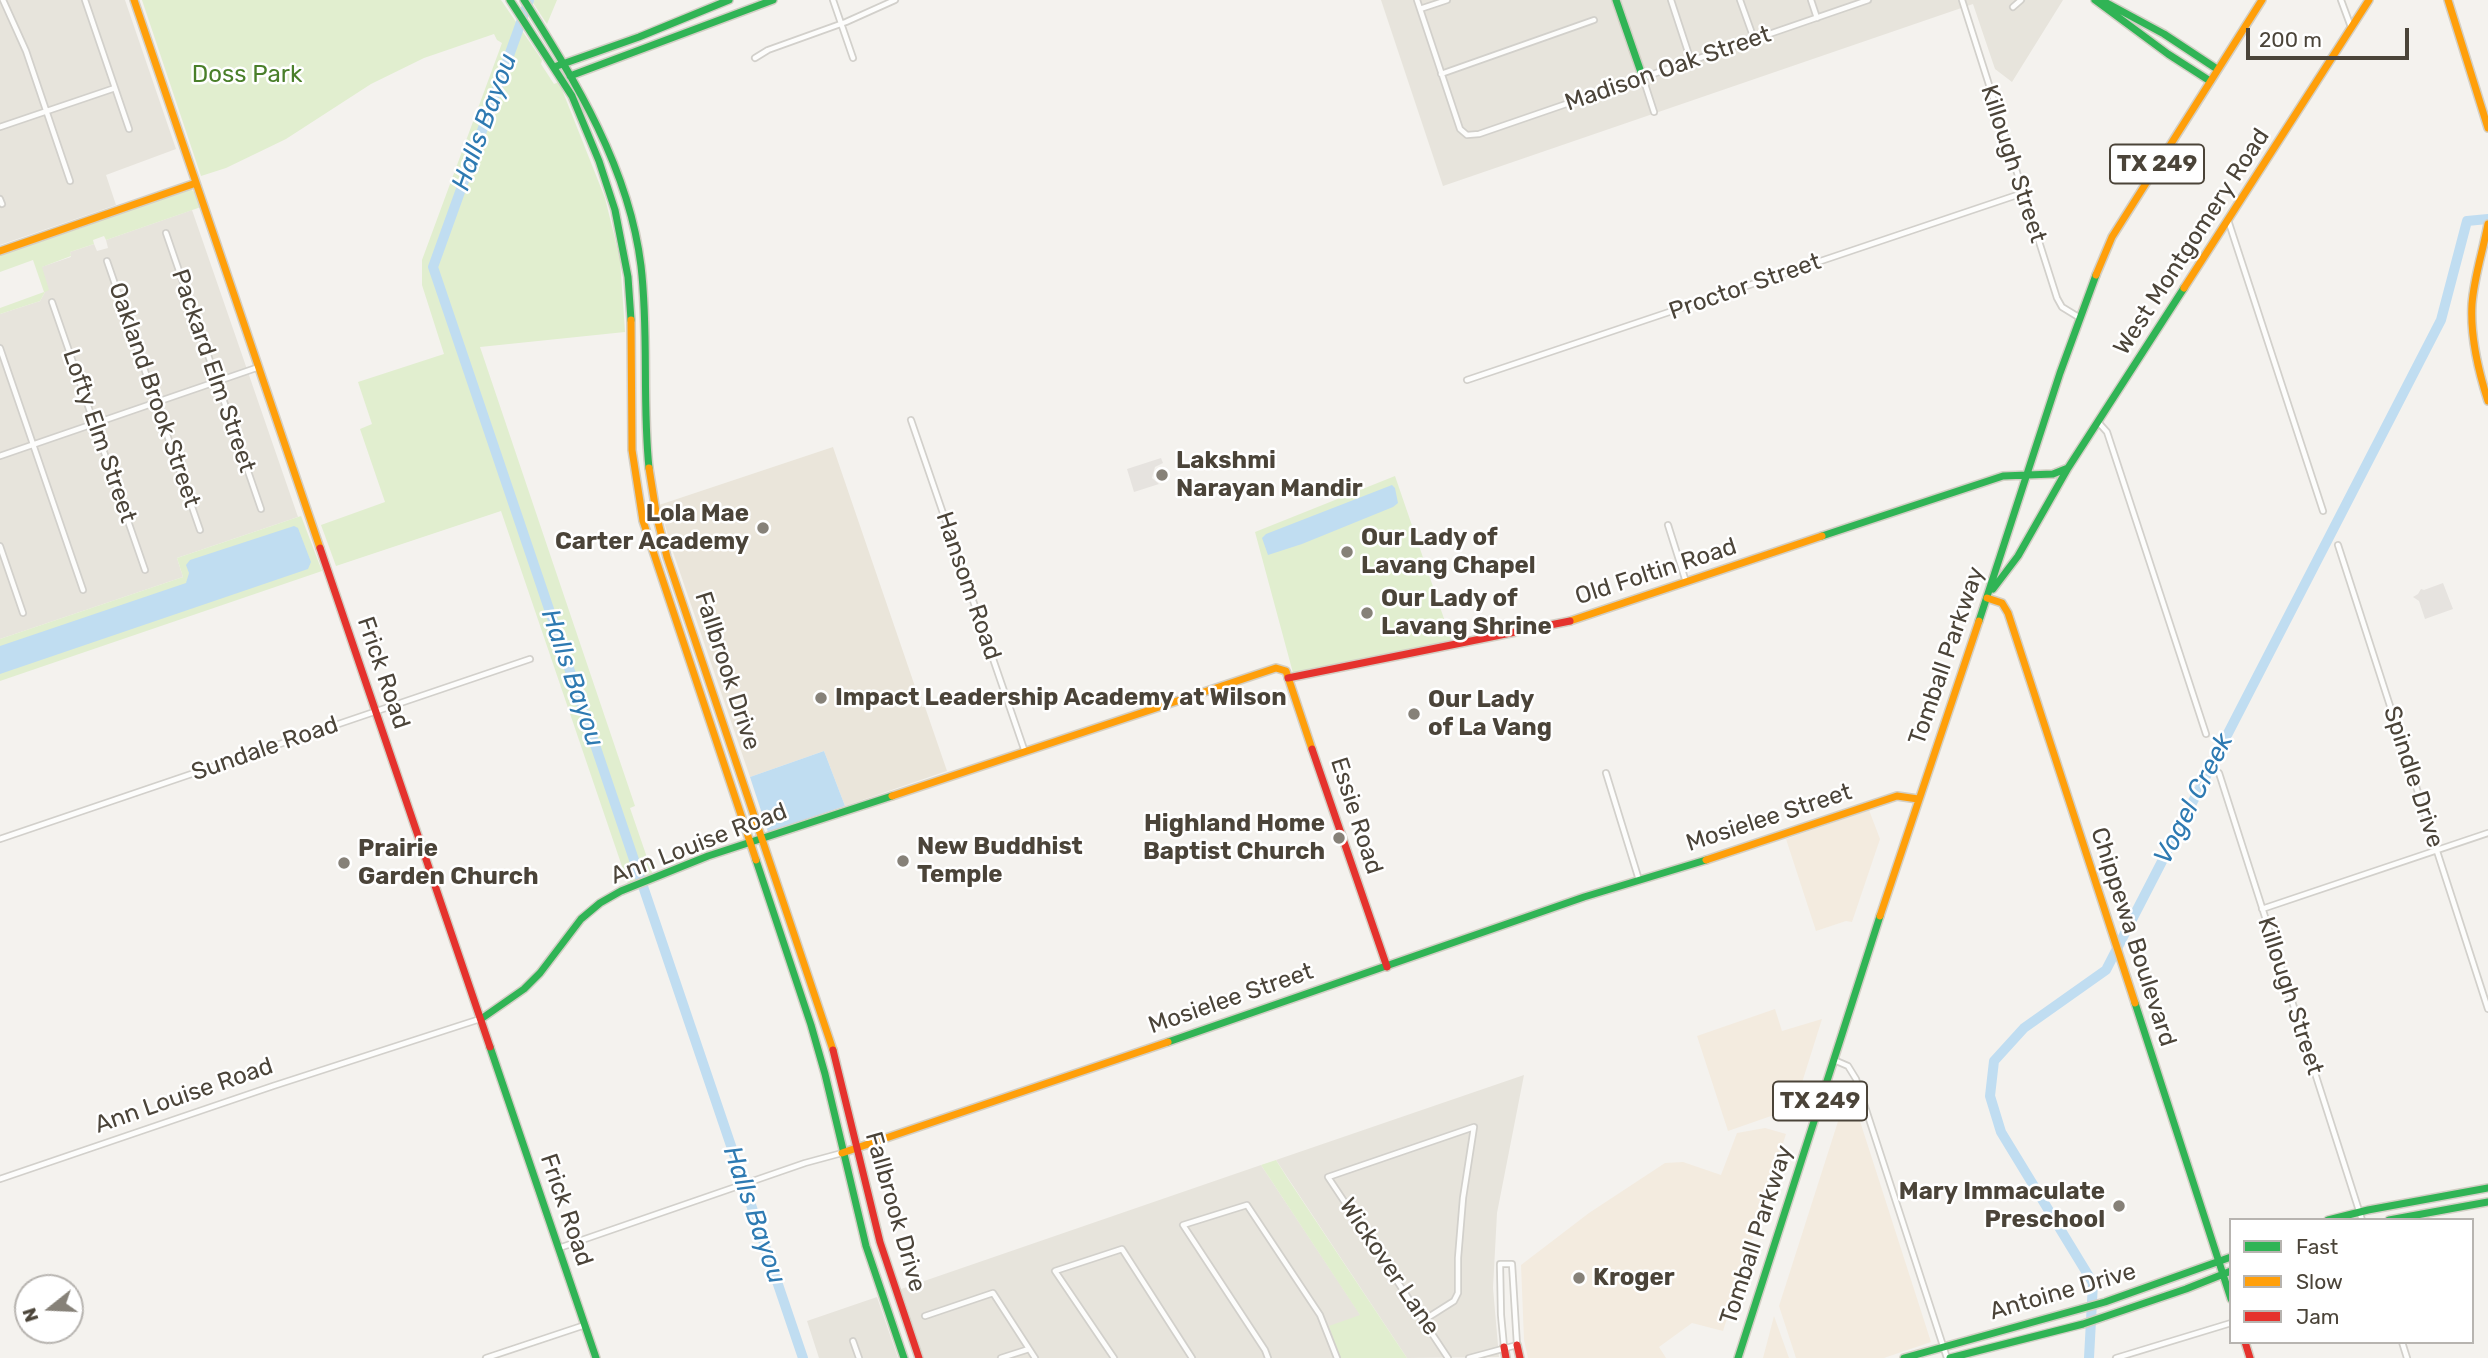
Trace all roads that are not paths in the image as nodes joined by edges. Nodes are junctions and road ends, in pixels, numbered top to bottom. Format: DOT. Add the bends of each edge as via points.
graph roads {
  1 [pos="85,0"];
  2 [pos="134,0"];
  3 [pos="510,0"];
  4 [pos="524,0"];
  5 [pos="730,0"];
  6 [pos="773,0"];
  7 [pos="833,0"];
  8 [pos="895,0"];
  9 [pos="1417,0"];
  10 [pos="1447,0"];
  11 [pos="1616,0"];
  12 [pos="1671,0"];
  13 [pos="1740,0"];
  14 [pos="1811,0"];
  15 [pos="1868,0"];
  16 [pos="1962,0"];
  17 [pos="2021,0"];
  18 [pos="2095,0"];
  19 [pos="2101,0"];
  20 [pos="2262,0"];
  21 [pos="2341,0"];
  22 [pos="2369,0"];
  23 [pos="2448,0"];
  24 [pos="6,1"];
  25 [pos="2013,8"];
  26 [pos="1420,9"];
  27 [pos="1817,18"];
  28 [pos="1594,20"];
  29 [pos="841,23"];
  30 [pos="2149,26"];
  31 [pos="2351,27"];
  32 [pos="2142,36"];
  33 [pos="1754,40"];
  34 [pos="754,58"];
  35 [pos="853,58"];
  36 [pos="1691,61"];
  37 [pos="564,63"];
  38 [pos="554,67"];
  39 [pos="2217,69"];
  40 [pos="1441,74"];
  41 [pos="572,76"];
  42 [pos="1643,78"];
  43 [pos="562,79"];
  44 [pos="2210,81"];
  45 [pos="115,88"];
  46 [pos="47,111"];
  47 [pos="1654,112"];
  48 [pos="0,127"];
  49 [pos="2488,128"];
  50 [pos="130,129"];
  51 [pos="70,181"];
  52 [pos="196,183"];
  53 [pos="2022,193"];
  54 [pos="2228,220"];
  55 [pos="2488,226"];
  56 [pos="166,233"];
  57 [pos="0,251"];
  58 [pos="2485,255"];
  59 [pos="107,261"];
  60 [pos="52,302"];
  61 [pos="2080,318"];
  62 [pos="0,348"];
  63 [pos="259,367"];
  64 [pos="1467,380"];
  65 [pos="217,381"];
  66 [pos="2488,401"];
  67 [pos="156,402"];
  68 [pos="911,420"];
  69 [pos="2098,422"];
  70 [pos="94,423"];
  71 [pos="33,444"];
  72 [pos="0,456"];
  73 [pos="2068,468"];
  74 [pos="2027,474"];
  75 [pos="261,509"];
  76 [pos="2323,511"];
  77 [pos="657,519"];
  78 [pos="643,521"];
  79 [pos="1668,525"];
  80 [pos="200,530"];
  81 [pos="2339,545"];
  82 [pos="0,546"];
  83 [pos="145,570"];
  84 [pos="1686,582"];
  85 [pos="83,590"];
  86 [pos="1988,597"];
  87 [pos="23,613"];
  88 [pos="691,624"];
  89 [pos="678,628"];
  90 [pos="530,659"];
  91 [pos="1289,678"];
  92 [pos="376,711"];
  93 [pos="2206,734"];
  94 [pos="1025,752"];
  95 [pos="1606,772"];
  96 [pos="2218,773"];
  97 [pos="1918,799"];
  98 [pos="2488,833"];
  99 [pos="0,839"];
  100 [pos="764,839"];
  101 [pos="749,844"];
  102 [pos="2437,850"];
  103 [pos="1639,880"];
  104 [pos="2262,909"];
  105 [pos="1387,967"];
  106 [pos="2488,1009"];
  107 [pos="481,1019"];
  108 [pos="1833,1060"];
  109 [pos="856,1149"];
  110 [pos="842,1153"];
  111 [pos="0,1179"];
  112 [pos="2488,1188"];
  113 [pos="2453,1196"];
  114 [pos="2488,1202"];
  115 [pos="2455,1209"];
  116 [pos="2359,1211"];
  117 [pos="2335,1218"];
  118 [pos="2361,1218"];
  119 [pos="2401,1218"];
  120 [pos="559,1248"];
  121 [pos="2229,1258"];
  122 [pos="2219,1262"];
  123 [pos="2227,1273"];
  124 [pos="2142,1289"];
  125 [pos="2146,1302"];
  126 [pos="925,1316"];
  127 [pos="1424,1320"];
  128 [pos="2024,1324"];
  129 [pos="2229,1324"];
  130 [pos="585,1325"];
  131 [pos="2027,1339"];
  132 [pos="853,1340"];
  133 [pos="1517,1345"];
  134 [pos="1943,1346"];
  135 [pos="1504,1348"];
  136 [pos="1029,1349"];
  137 [pos="486,1358"];
  138 [pos="596,1358"];
  139 [pos="859,1358"];
  140 [pos="904,1358"];
  141 [pos="919,1358"];
  142 [pos="1001,1358"];
  143 [pos="1035,1358"];
  144 [pos="1114,1358"];
  145 [pos="1192,1358"];
  146 [pos="1268,1358"];
  147 [pos="1337,1358"];
  148 [pos="1448,1358"];
  149 [pos="1469,1358"];
  150 [pos="1506,1358"];
  151 [pos="1520,1358"];
  152 [pos="1738,1358"];
  153 [pos="1904,1358"];
  154 [pos="1949,1358"];
  155 [pos="2116,1358"];
  1 -- 45 [label="street"];
  2 -- 52 [label="street, Frick Road"];
  3 -- 38 [label="street, Fallbrook Drive"];
  4 -- 37 [label="street, Fallbrook Drive"];
  5 -- 37 [label="street"];
  6 -- 41 [label="street"];
  7 -- 29 [label="street"];
  8 -- 29 [label="street"];
  9 -- 26 [label="street"];
  10 -- 26 [label="street"];
  11 -- 42 [label="street"];
  12 -- 36 [label="street"];
  13 -- 33 [label="street"];
  14 -- 27 [label="street"];
  15 -- 27 [label="street, Madison Oak Street"];
  16 -- 53 [label="street, Killough Street"];
  17 -- 25 [label="street"];
  18 -- 32 [label="street"];
  19 -- 30 [label="street"];
  20 -- 39 [label="street, Tomball Parkway / TX 249"];
  21 -- 31 [label="street"];
  22 -- 31 [label="street, West Montgomery Road"];
  23 -- 49 [label="street"];
  24 -- 46 [label="street"];
  26 -- 40 [label="street"];
  27 -- 33 [label="street, Madison Oak Street"];
  28 -- 40 [label="street"];
  29 -- 34 [label="street"];
  29 -- 35 [label="street"];
  30 -- 32 [label="street"];
  30 -- 39 [label="street"];
  31 -- 54 [label="street, West Montgomery Road"];
  32 -- 44 [label="street"];
  33 -- 36 [label="street, Madison Oak Street"];
  36 -- 42 [label="street, Madison Oak Street"];
  37 -- 38 [label="street"];
  37 -- 41 [label="street, Fallbrook Drive"];
  38 -- 43 [label="street, Fallbrook Drive"];
  39 -- 44 [label="street, Tomball Parkway / TX 249"];
  40 -- 42 [label="street, Madison Oak Street" via="1460,129 1467,135"];
  41 -- 43 [label="street"];
  41 -- 77 [label="street, Fallbrook Drive" via="612,156 636,240 645,309 646,450"];
  42 -- 47 [label="street"];
  43 -- 78 [label="street, Fallbrook Drive" via="603,173 622,243 631,309 632,450"];
  44 -- 61 [label="street, Tomball Parkway / TX 249" via="2112,237"];
  45 -- 46 [label="street"];
  45 -- 50 [label="street"];
  46 -- 48 [label="street"];
  46 -- 51 [label="street"];
  52 -- 57 [label="street"];
  52 -- 63 [label="street, Frick Road"];
  53 -- 61 [label="street, Killough Street" via="2057,298 2062,307"];
  53 -- 64 [label="street, Proctor Street"];
  54 -- 69 [label="street, West Montgomery Road"];
  54 -- 76 [label="street"];
  55 -- 58 [label="street"];
  56 -- 65 [label="street, Packard Elm Street"];
  58 -- 66 [label="street" via="2472,319 2475,353"];
  59 -- 67 [label="street, Oakland Brook Street"];
  60 -- 70 [label="street, Lofty Elm Street"];
  61 -- 74 [label="street, Tomball Parkway / TX 249"];
  62 -- 71 [label="street"];
  63 -- 65 [label="street"];
  63 -- 92 [label="street, Frick Road"];
  65 -- 67 [label="street"];
  65 -- 75 [label="street, Packard Elm Street"];
  67 -- 70 [label="street"];
  67 -- 80 [label="street, Oakland Brook Street"];
  68 -- 94 [label="street, Hansom Road"];
  69 -- 73 [label="street, West Montgomery Road"];
  69 -- 93 [label="street" via="2107,432"];
  70 -- 71 [label="street"];
  70 -- 83 [label="street, Lofty Elm Street"];
  71 -- 72 [label="street"];
  71 -- 85 [label="street"];
  73 -- 74 [label="street" via="2059,474"];
  73 -- 86 [label="street, West Montgomery Road" via="2018,556"];
  74 -- 84 [label="street, Old Foltin Road" via="2003,475"];
  74 -- 86 [label="street, Tomball Parkway / TX 249"];
  77 -- 78 [label="street"];
  77 -- 88 [label="street, Fallbrook Drive"];
  78 -- 89 [label="street, Fallbrook Drive"];
  79 -- 84 [label="street"];
  81 -- 102 [label="street, Spindle Drive"];
  82 -- 87 [label="street"];
  84 -- 91 [label="street, Old Foltin Road" via="1558,625"];
  86 -- 97 [label="street, Tomball Parkway / TX 249"];
  86 -- 122 [label="street, Chippewa Boulevard" via="2003,603 2008,613"];
  88 -- 89 [label="street"];
  88 -- 100 [label="street, Fallbrook Drive"];
  89 -- 101 [label="street, Fallbrook Drive"];
  90 -- 92 [label="street, Sundale Road"];
  91 -- 94 [label="street, Ann Louise Road" via="1286,671 1276,668"];
  91 -- 105 [label="street, Essie Road"];
  92 -- 99 [label="street, Sundale Road"];
  92 -- 107 [label="street, Frick Road"];
  94 -- 100 [label="street, Ann Louise Road"];
  95 -- 103 [label="street"];
  96 -- 104 [label="street, Killough Street"];
  97 -- 103 [label="street, Mosielee Street" via="1897,796"];
  97 -- 108 [label="street, Tomball Parkway / TX 249"];
  98 -- 102 [label="street"];
  100 -- 101 [label="street, Ann Louise Road"];
  100 -- 109 [label="street, Fallbrook Drive" via="825,1021"];
  101 -- 107 [label="street, Ann Louise Road" via="708,856 600,903 535,979"];
  101 -- 110 [label="street, Fallbrook Drive" via="814,1037"];
  102 -- 104 [label="street"];
  102 -- 106 [label="street, Spindle Drive"];
  103 -- 105 [label="street, Mosielee Street"];
  104 -- 116 [label="street, Killough Street"];
  105 -- 109 [label="street, Mosielee Street"];
  107 -- 111 [label="street, Ann Louise Road"];
  107 -- 120 [label="street, Frick Road"];
  108 -- 134 [label="street" via="1848,1066 1856,1079"];
  108 -- 152 [label="street, Tomball Parkway / TX 249"];
  109 -- 110 [label="street, Mosielee Street"];
  109 -- 141 [label="street, Fallbrook Drive" via="880,1242"];
  110 -- 120 [label="street, Mosielee Street"];
  110 -- 140 [label="street, Fallbrook Drive" via="866,1246"];
  112 -- 113 [label="street"];
  113 -- 115 [label="street"];
  113 -- 116 [label="street"];
  114 -- 115 [label="street"];
  115 -- 119 [label="street"];
  116 -- 117 [label="street"];
  116 -- 118 [label="street, Killough Street"];
  120 -- 130 [label="street, Frick Road"];
  121 -- 122 [label="street, Antoine Drive"];
  122 -- 123 [label="street, Chippewa Boulevard"];
  122 -- 124 [label="street, Antoine Drive"];
  123 -- 125 [label="street, Antoine Drive"];
  124 -- 125 [label="street"];
  124 -- 128 [label="street, Antoine Drive"];
  125 -- 131 [label="street, Antoine Drive"];
  126 -- 136 [label="street" via="993,1293"];
  127 -- 127 [label="street, Wickover Lane" via="1328,1177 1474,1128 1462,1198 1458,1293 1454,1301"];
  127 -- 148 [label="street, Wickover Lane"];
  128 -- 131 [label="street"];
  128 -- 134 [label="street, Antoine Drive"];
  129 -- 155 [label="street"];
  130 -- 137 [label="street"];
  130 -- 138 [label="street, Frick Road"];
  131 -- 154 [label="street, Antoine Drive"];
  132 -- 139 [label="street"];
  133 -- 135 [label="street"];
  133 -- 135 [label="street" via="1512,1264 1500,1264"];
  133 -- 151 [label="street"];
  134 -- 153 [label="street, Antoine Drive"];
  134 -- 154 [label="street"];
  135 -- 149 [label="street"];
  135 -- 150 [label="street"];
  136 -- 142 [label="street"];
  136 -- 143 [label="street"];
  144 -- 145 [label="street" via="1055,1271 1122,1249"];
  146 -- 147 [label="street" via="1183,1225 1247,1205 1320,1315"];
}
